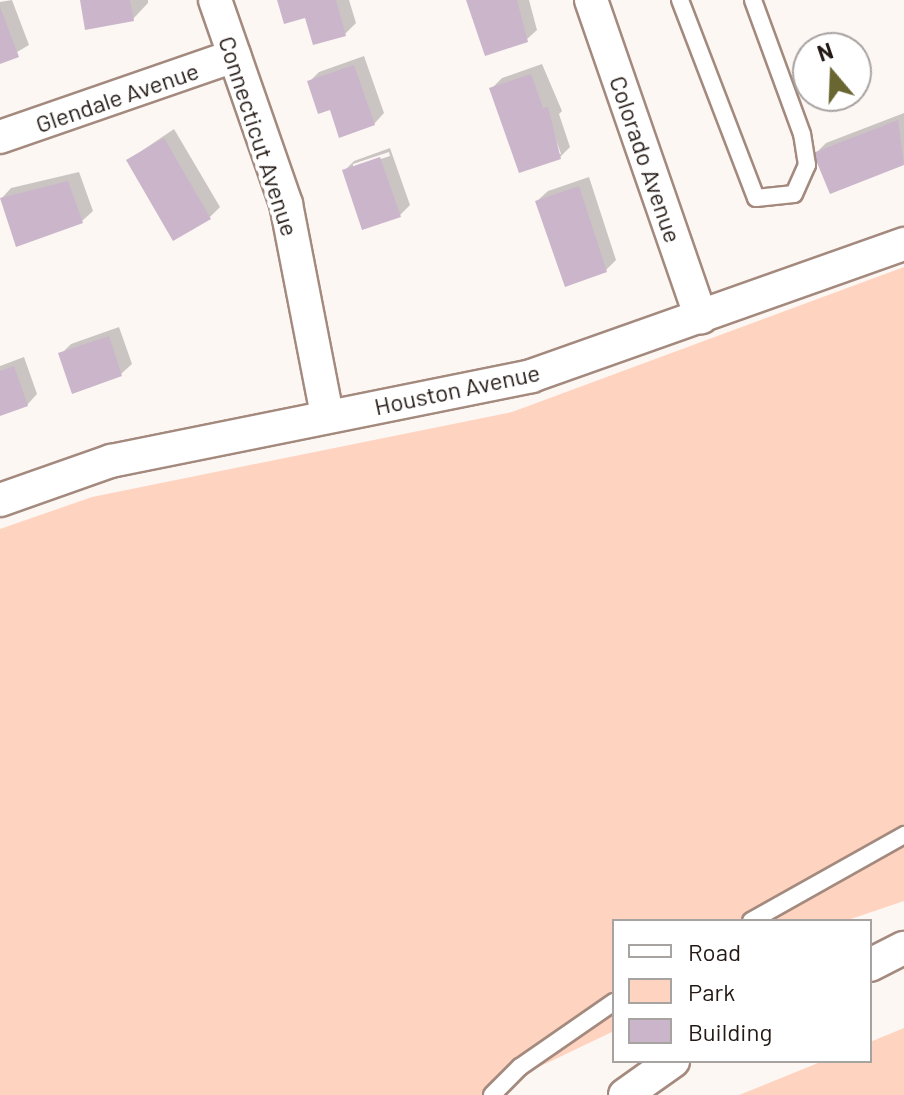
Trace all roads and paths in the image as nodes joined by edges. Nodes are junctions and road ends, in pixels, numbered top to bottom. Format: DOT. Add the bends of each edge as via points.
graph roads {
  1 [pos="215,0"];
  2 [pos="591,0"];
  3 [pos="680,0"];
  4 [pos="753,0"];
  5 [pos="234,56"];
  6 [pos="0,137"];
  7 [pos="904,244"];
  8 [pos="701,318"];
  9 [pos="327,415"];
  10 [pos="0,500"];
  11 [pos="904,835"];
  12 [pos="755,919"];
  13 [pos="904,948"];
  14 [pos="872,964"];
  15 [pos="612,1003"];
  16 [pos="670,1063"];
  17 [pos="492,1095"];
  18 [pos="625,1095"];
  1 -- 5 [label="street, Connecticut Avenue"];
  2 -- 8 [label="street, Colorado Avenue"];
  3 -- 4 [label="lane" via="756,198 794,194 807,165 802,134"];
  5 -- 6 [label="street, Glendale Avenue"];
  5 -- 9 [label="street, Connecticut Avenue" via="286,204"];
  7 -- 8 [label="street, Houston Avenue"];
  8 -- 9 [label="street, Houston Avenue" via="531,376"];
  9 -- 10 [label="street, Houston Avenue" via="111,461"];
  11 -- 12 [label="lane"];
  13 -- 14 [label="street"];
  15 -- 17 [label="lane" via="520,1067"];
  16 -- 18 [label="street"];
}
